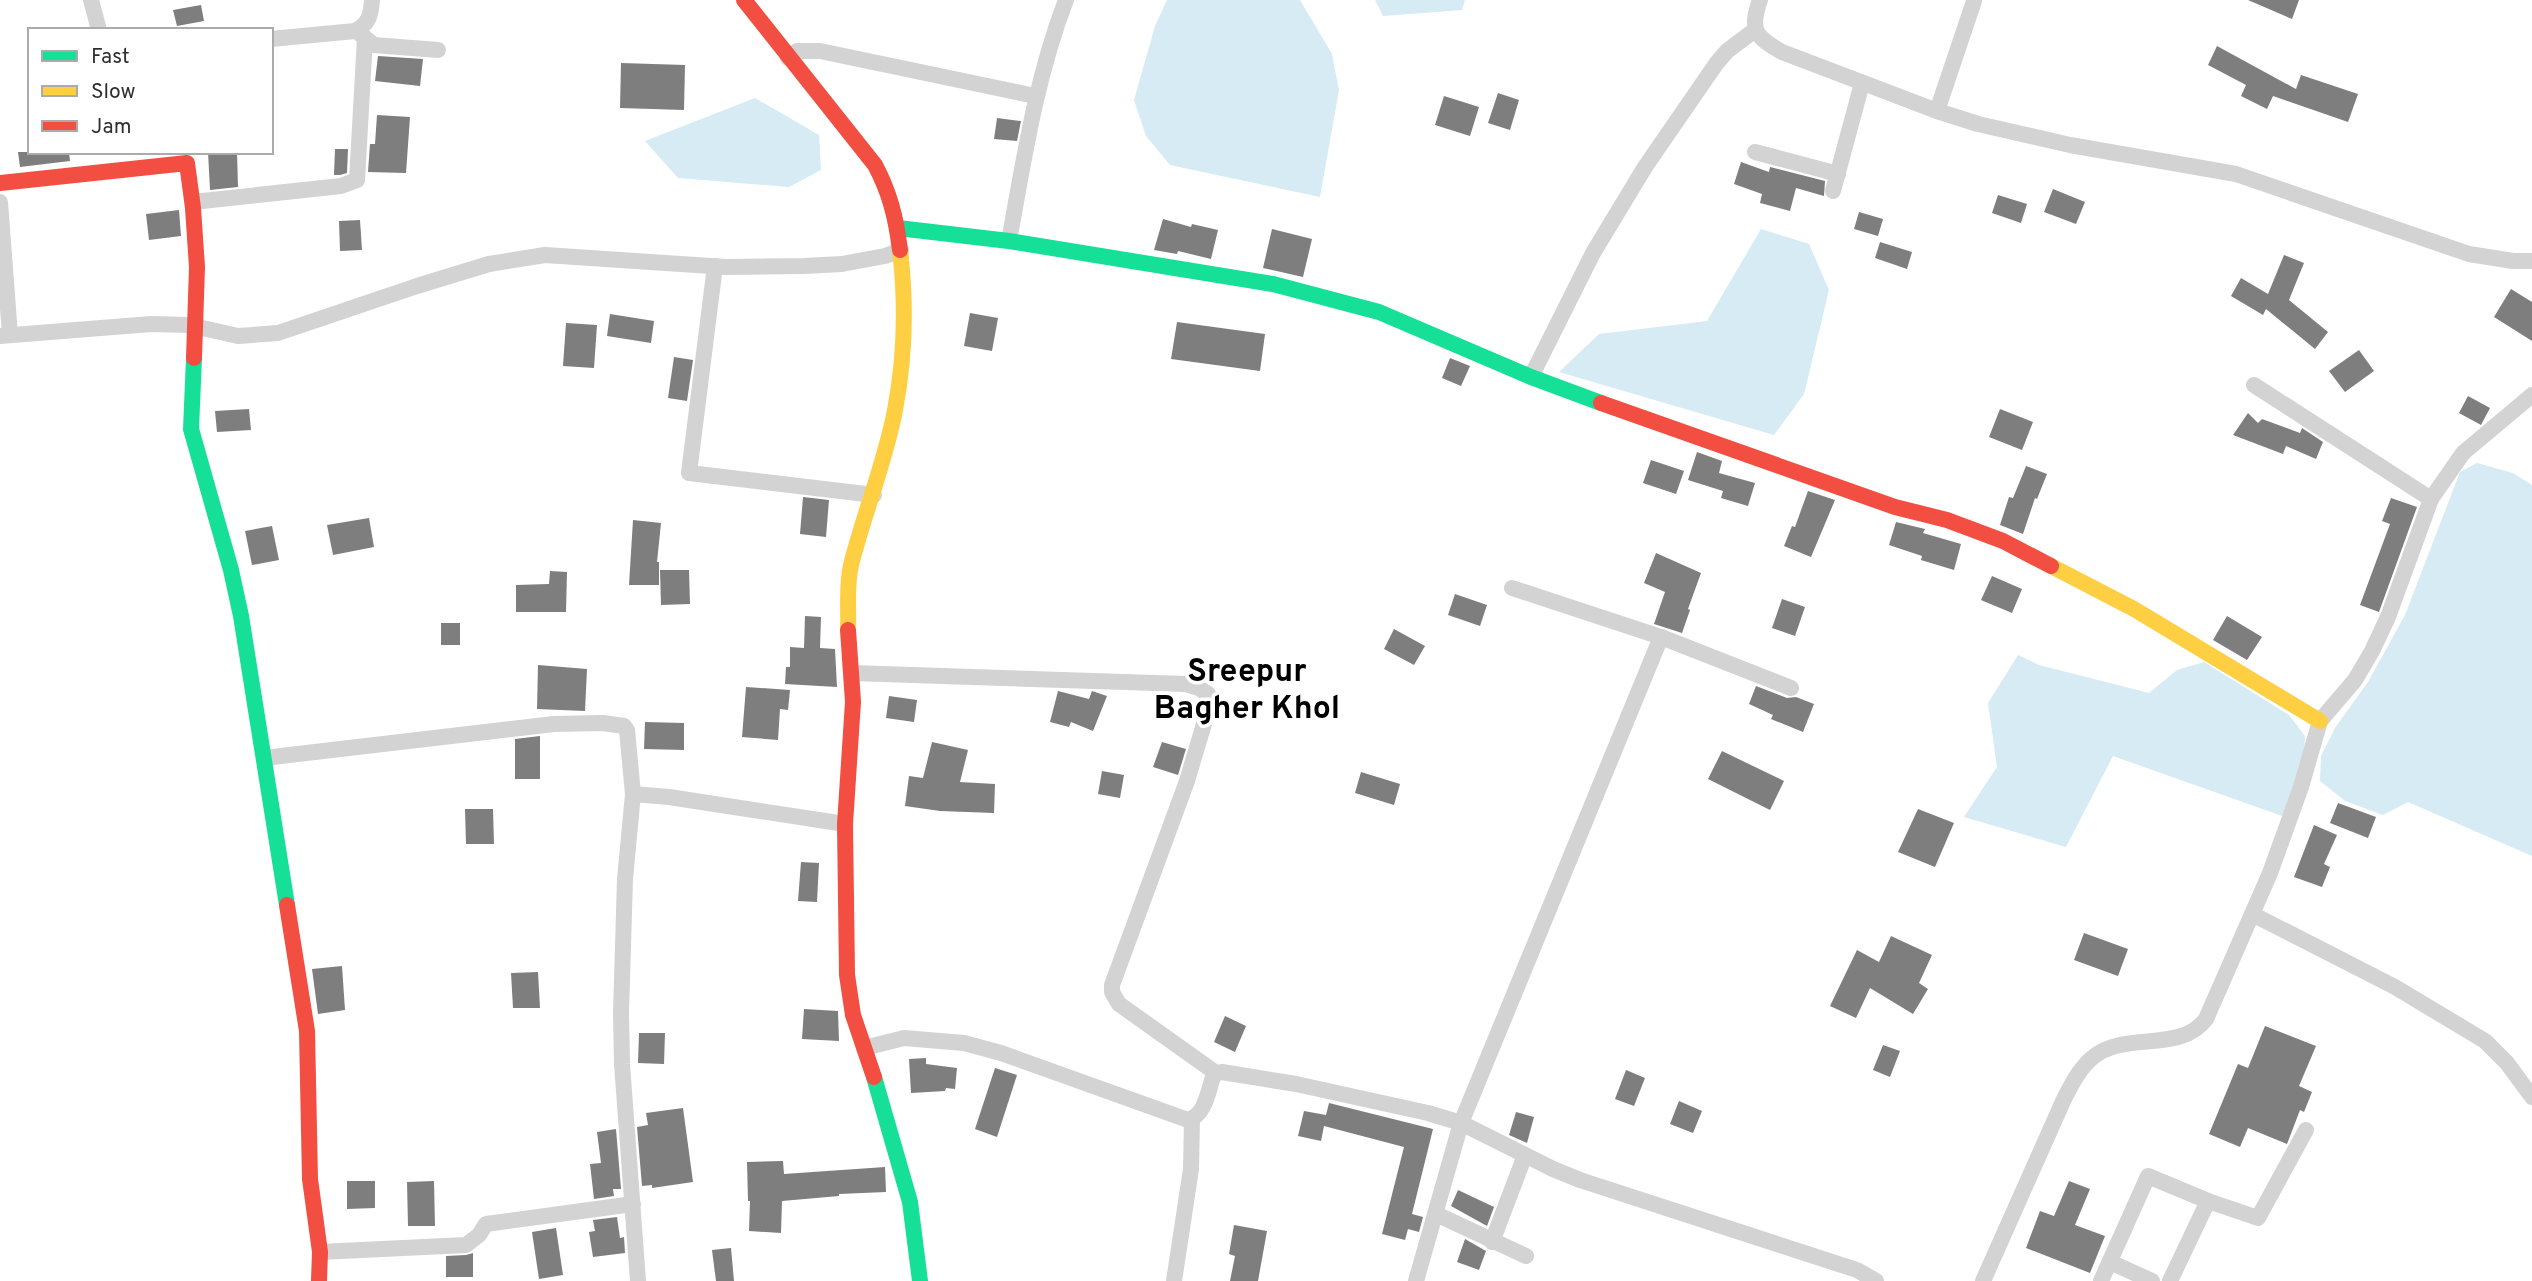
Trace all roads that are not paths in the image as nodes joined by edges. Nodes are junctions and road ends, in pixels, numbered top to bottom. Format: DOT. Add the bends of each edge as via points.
graph roads {
  1 [pos="91,0"];
  2 [pos="372,0"];
  3 [pos="744,0"];
  4 [pos="1066,0"];
  5 [pos="1759,0"];
  6 [pos="1974,1"];
  7 [pos="98,28"];
  8 [pos="1755,30"];
  9 [pos="365,38"];
  10 [pos="273,39"];
  11 [pos="438,50"];
  12 [pos="788,58"];
  13 [pos="371,83"];
  14 [pos="1862,83"];
  15 [pos="1035,96"];
  16 [pos="1937,111"];
  17 [pos="1755,152"];
  18 [pos="188,158"];
  19 [pos="136,160"];
  20 [pos="1838,174"];
  21 [pos="0,183"];
  22 [pos="1833,191"];
  23 [pos="0,202"];
  24 [pos="193,202"];
  25 [pos="898,228"];
  26 [pos="1009,241"];
  27 [pos="901,250"];
  28 [pos="2532,261"];
  29 [pos="715,266"];
  30 [pos="196,326"];
  31 [pos="5,335"];
  32 [pos="1531,377"];
  33 [pos="2254,385"];
  34 [pos="2532,395"];
  35 [pos="874,495"];
  36 [pos="2431,499"];
  37 [pos="1512,588"];
  38 [pos="1661,638"];
  39 [pos="852,673"];
  40 [pos="1791,688"];
  41 [pos="2320,721"];
  42 [pos="264,758"];
  43 [pos="633,794"];
  44 [pos="845,824"];
  45 [pos="2254,915"];
  46 [pos="864,1048"];
  47 [pos="1216,1073"];
  48 [pos="2532,1097"];
  49 [pos="1192,1119"];
  50 [pos="1461,1123"];
  51 [pos="2306,1130"];
  52 [pos="1525,1156"];
  53 [pos="2208,1201"];
  54 [pos="633,1205"];
  55 [pos="1436,1214"];
  56 [pos="1492,1242"];
  57 [pos="320,1252"];
  58 [pos="1525,1256"];
  59 [pos="2110,1262"];
  60 [pos="319,1281"];
  61 [pos="638,1281"];
  62 [pos="920,1281"];
  63 [pos="1174,1281"];
  64 [pos="1416,1281"];
  65 [pos="1876,1281"];
  66 [pos="1983,1281"];
  67 [pos="2101,1281"];
  68 [pos="2152,1281"];
  69 [pos="2170,1281"];
  1 -- 7 [label="street"];
  2 -- 9 [label="street"];
  3 -- 12 [label="street"];
  4 -- 15 [label="street"];
  5 -- 8 [label="street"];
  6 -- 16 [label="street"];
  8 -- 14 [label="street" via="1782,52"];
  8 -- 32 [label="street" via="1716,64 1645,167 1593,253"];
  9 -- 10 [label="street"];
  9 -- 11 [label="street"];
  9 -- 13 [label="street"];
  9 -- 24 [label="street" via="358,180 341,186"];
  12 -- 15 [label="street" via="797,51 820,51"];
  12 -- 25 [label="street" via="875,165"];
  14 -- 16 [label="street"];
  14 -- 20 [label="street"];
  15 -- 26 [label="street"];
  16 -- 28 [label="street" via="2070,145 2236,174 2469,254"];
  17 -- 20 [label="street"];
  18 -- 19 [label="street"];
  18 -- 24 [label="street"];
  19 -- 21 [label="street"];
  20 -- 22 [label="street"];
  23 -- 31 [label="street"];
  24 -- 30 [label="street"];
  25 -- 26 [label="street"];
  25 -- 27 [label="street"];
  26 -- 32 [label="street" via="1336,299 1417,326"];
  27 -- 29 [label="street" via="842,264"];
  27 -- 35 [label="street" via="900,377"];
  29 -- 30 [label="street" via="545,255 489,264 278,333 238,336"];
  29 -- 35 [label="street" via="689,473"];
  30 -- 31 [label="street" via="151,324"];
  30 -- 42 [label="street" via="191,429 231,570"];
  32 -- 41 [label="street" via="1857,494 2003,541 2134,609"];
  33 -- 36 [label="street"];
  34 -- 36 [label="street" via="2463,453"];
  35 -- 39 [label="street" via="849,584"];
  36 -- 41 [label="street" via="2372,651 2355,680"];
  37 -- 38 [label="street"];
  38 -- 40 [label="street"];
  38 -- 50 [label="street"];
  39 -- 44 [label="street"];
  39 -- 47 [label="street" via="1186,684 1208,694 1209,707 1187,781 1111,992 1119,1004"];
  41 -- 45 [label="street"];
  42 -- 43 [label="street" via="555,724 603,723 627,730"];
  42 -- 57 [label="street" via="307,1031 310,1179"];
  43 -- 44 [label="street"];
  43 -- 54 [label="street" via="621,988"];
  44 -- 46 [label="street" via="847,975"];
  45 -- 48 [label="street" via="2395,987 2485,1041"];
  45 -- 66 [label="street" via="2200,1028 2172,1038 2107,1048 2078,1074"];
  46 -- 49 [label="street" via="904,1038 964,1043"];
  46 -- 62 [label="street" via="911,1202"];
  47 -- 49 [label="street" via="1201,1110"];
  47 -- 50 [label="street" via="1333,1091"];
  49 -- 63 [label="street" via="1190,1176"];
  50 -- 52 [label="street"];
  50 -- 55 [label="street"];
  51 -- 53 [label="street" via="2259,1218"];
  52 -- 56 [label="street"];
  52 -- 65 [label="street" via="1580,1180 1857,1270"];
  53 -- 59 [label="street" via="2148,1176"];
  53 -- 69 [label="street"];
  54 -- 57 [label="street" via="486,1224 466,1245"];
  54 -- 61 [label="street"];
  55 -- 56 [label="street"];
  55 -- 64 [label="street"];
  56 -- 58 [label="street"];
  57 -- 60 [label="street"];
  59 -- 67 [label="street"];
  59 -- 68 [label="street"];
}
